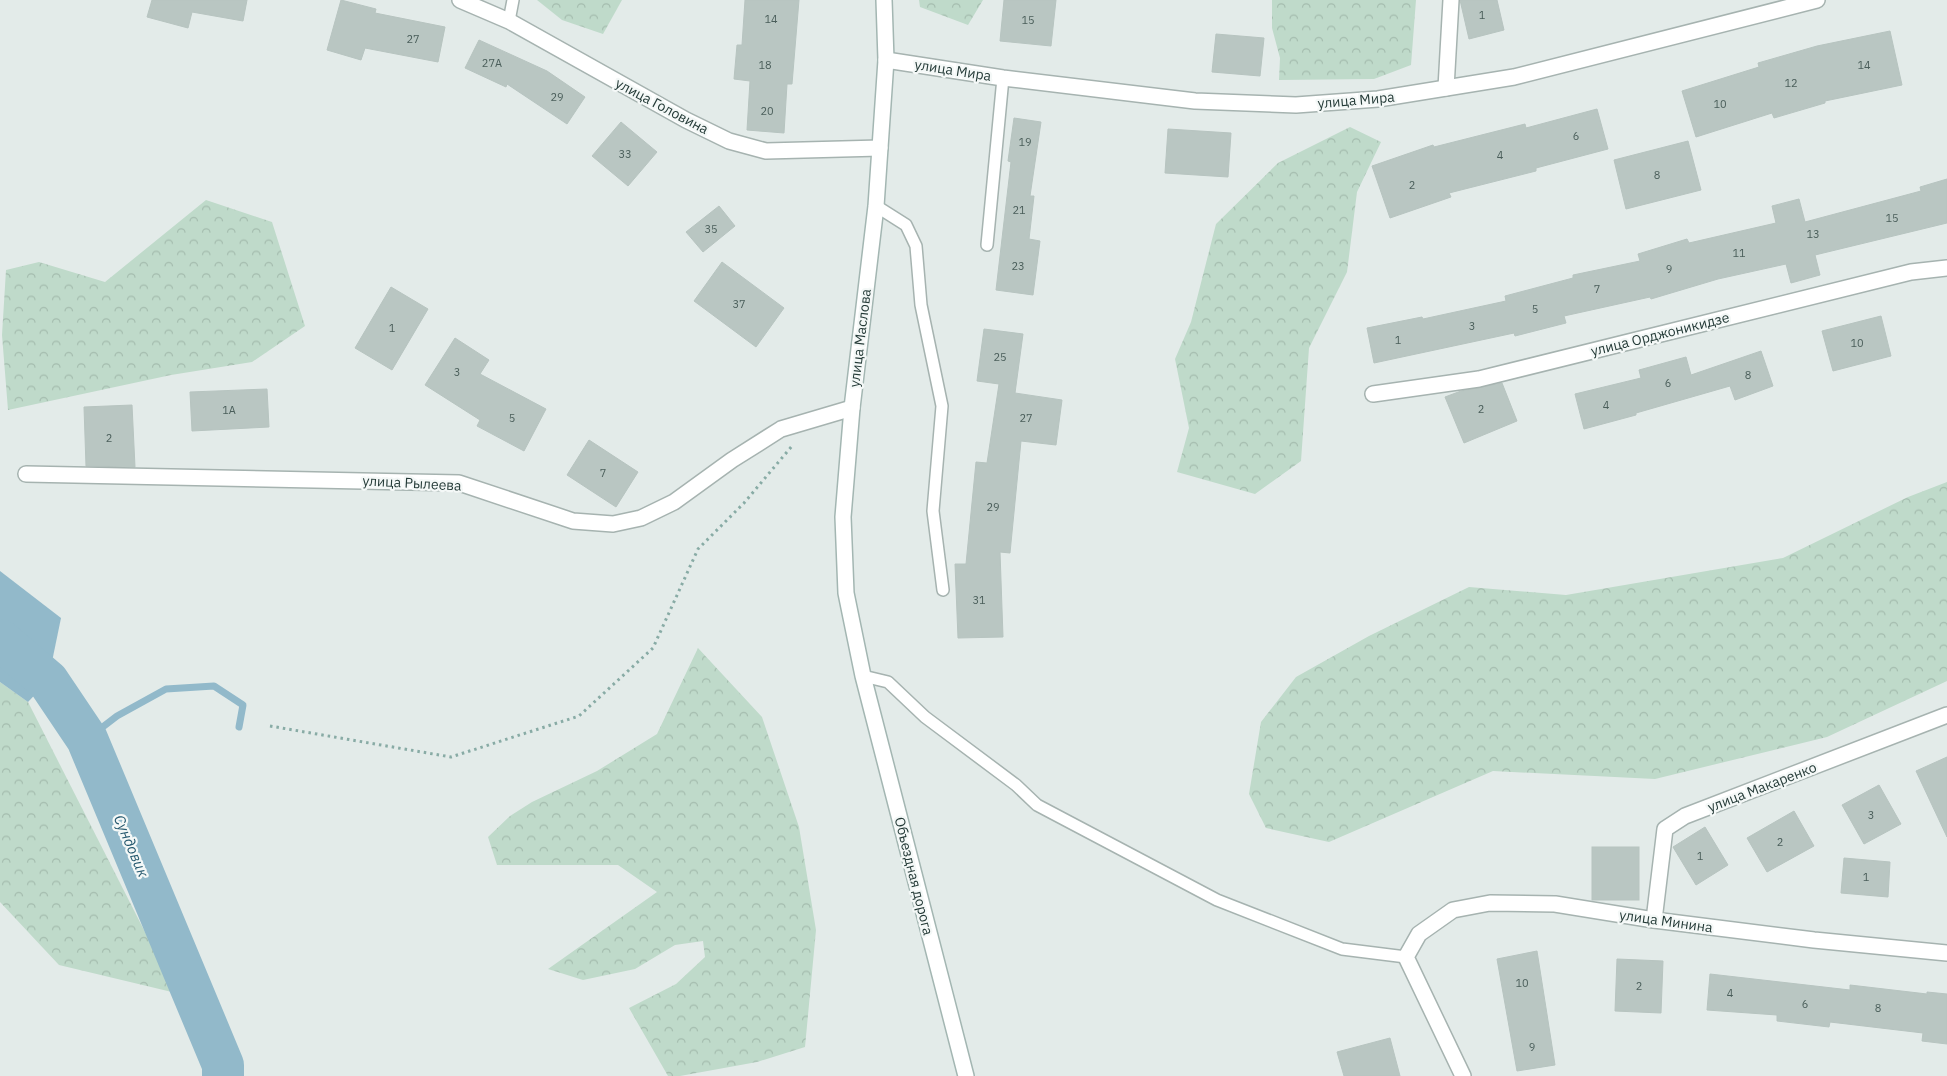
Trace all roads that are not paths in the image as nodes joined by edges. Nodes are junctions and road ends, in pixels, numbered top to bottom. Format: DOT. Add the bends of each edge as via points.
graph roads {
  1 [pos="460,0"];
  2 [pos="513,0"];
  3 [pos="884,0"];
  4 [pos="1451,0"];
  5 [pos="1816,0"];
  6 [pos="509,21"];
  7 [pos="886,60"];
  8 [pos="1003,78"];
  9 [pos="1446,88"];
  10 [pos="880,148"];
  11 [pos="876,206"];
  12 [pos="987,245"];
  13 [pos="1947,268"];
  14 [pos="1373,394"];
  15 [pos="852,408"];
  16 [pos="26,474"];
  17 [pos="943,590"];
  18 [pos="863,676"];
  19 [pos="1947,715"];
  20 [pos="1654,920"];
  21 [pos="1947,953"];
  22 [pos="1406,957"];
  23 [pos="966,1076"];
  24 [pos="1463,1076"];
  1 -- 6 [label="street, улица Головина"];
  2 -- 6 [label="lane"];
  3 -- 7 [label="street, улица Маслова"];
  4 -- 9 [label="street"];
  5 -- 9 [label="street, улица Мира" via="1514,77"];
  6 -- 10 [label="street, улица Головина" via="729,141 766,151"];
  7 -- 8 [label="street, улица Мира"];
  7 -- 10 [label="street, улица Маслова"];
  8 -- 9 [label="street, улица Мира" via="1195,101 1296,105 1378,100"];
  8 -- 12 [label="lane"];
  10 -- 11 [label="street, улица Маслова"];
  11 -- 15 [label="street, улица Маслова"];
  11 -- 17 [label="lane" via="906,225 916,246 921,305 942,406 933,511"];
  13 -- 14 [label="street, улица Орджоникидзе" via="1910,272 1479,379"];
  15 -- 16 [label="street, улица Рылеева" via="781,429 674,502 641,518 613,524 573,520 459,483"];
  15 -- 18 [label="street, улица Маслова" via="843,517 846,593"];
  18 -- 22 [label="lane" via="888,682 925,717 1016,784 1037,804 1216,900 1342,949"];
  18 -- 23 [label="street, Объездная дорога"];
  19 -- 20 [label="street, улица Макаренко" via="1685,816 1665,829"];
  20 -- 21 [label="street, улица Минина"];
  20 -- 22 [label="street, улица Минина" via="1555,904 1490,903 1453,910 1419,934"];
  22 -- 24 [label="street"];
}
